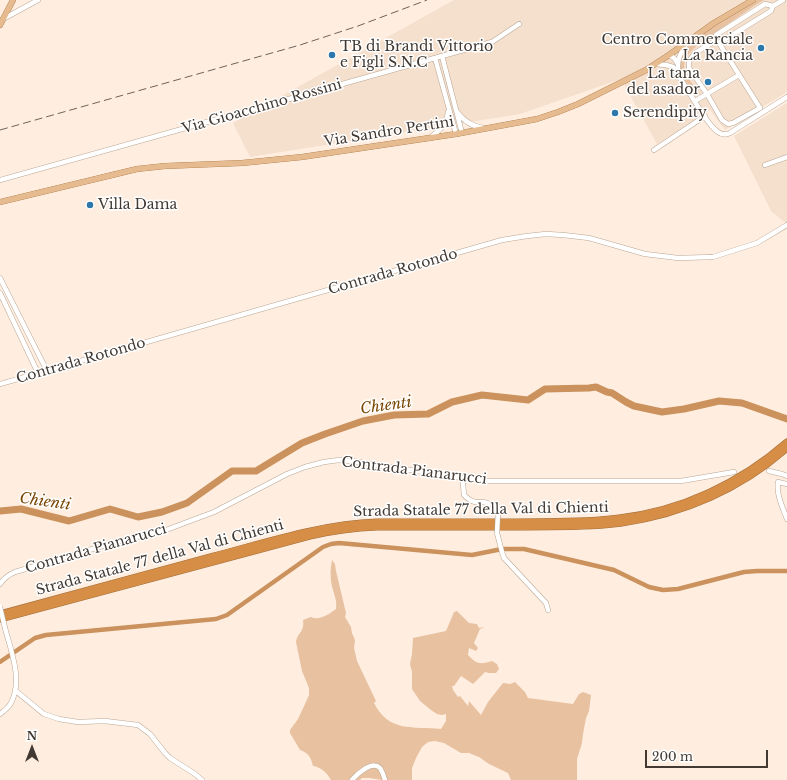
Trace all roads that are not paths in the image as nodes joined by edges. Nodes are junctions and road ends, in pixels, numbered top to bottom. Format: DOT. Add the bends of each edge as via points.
graph roads {
  1 [pos="13,0"];
  2 [pos="38,0"];
  3 [pos="753,0"];
  4 [pos="783,0"];
  5 [pos="773,6"];
  6 [pos="3,19"];
  7 [pos="519,24"];
  8 [pos="0,25"];
  9 [pos="688,42"];
  10 [pos="717,42"];
  11 [pos="669,55"];
  12 [pos="442,56"];
  13 [pos="435,58"];
  14 [pos="656,64"];
  15 [pos="678,64"];
  16 [pos="672,67"];
  17 [pos="739,75"];
  18 [pos="679,77"];
  19 [pos="449,86"];
  20 [pos="443,87"];
  21 [pos="707,94"];
  22 [pos="787,97"];
  23 [pos="695,101"];
  24 [pos="448,109"];
  25 [pos="455,109"];
  26 [pos="705,116"];
  27 [pos="488,128"];
  28 [pos="462,132"];
  29 [pos="456,134"];
  30 [pos="431,137"];
  31 [pos="654,150"];
  32 [pos="787,157"];
  33 [pos="765,165"];
  34 [pos="0,180"];
  35 [pos="0,202"];
  36 [pos="787,225"];
  37 [pos="0,278"];
  38 [pos="0,293"];
  39 [pos="46,371"];
  40 [pos="38,373"];
  41 [pos="0,384"];
  42 [pos="787,442"];
  43 [pos="787,448"];
  44 [pos="734,472"];
  45 [pos="769,472"];
  46 [pos="787,476"];
  47 [pos="462,478"];
  48 [pos="787,484"];
  49 [pos="787,519"];
  50 [pos="0,584"];
  51 [pos="0,607"];
  52 [pos="548,610"];
  53 [pos="0,614"];
  54 [pos="0,619"];
  55 [pos="16,691"];
  56 [pos="0,714"];
  57 [pos="202,780"];
  58 [pos="352,780"];
  59 [pos="386,780"];
  1 -- 6 [label="main road"];
  2 -- 6 [label="street"];
  3 -- 9 [label="main road, Via Sandro Pertini"];
  4 -- 5 [label="street"];
  5 -- 10 [label="street" via="771,11"];
  5 -- 10 [label="street" via="765,4 716,35"];
  6 -- 8 [label="main road"];
  7 -- 12 [label="street, Via Gioacchino Rossini" via="492,42"];
  9 -- 11 [label="main road, Via Sandro Pertini"];
  9 -- 15 [label="street" via="681,52"];
  10 -- 17 [label="street"];
  10 -- 21 [label="street" via="695,53 689,61 689,68"];
  11 -- 14 [label="main road, Via Sandro Pertini"];
  11 -- 15 [label="street"];
  11 -- 16 [label="street"];
  12 -- 13 [label="street, Via Gioacchino Rossini"];
  12 -- 19 [label="street"];
  13 -- 20 [label="street"];
  13 -- 34 [label="street, Via Gioacchino Rossini"];
  14 -- 16 [label="street"];
  14 -- 27 [label="main road, Via Sandro Pertini" via="565,110 537,119"];
  15 -- 18 [label="street"];
  16 -- 18 [label="street"];
  17 -- 21 [label="street"];
  17 -- 21 [label="street" via="760,108 728,124 722,120"];
  18 -- 23 [label="street"];
  19 -- 20 [label="street"];
  19 -- 25 [label="street"];
  20 -- 24 [label="street"];
  21 -- 23 [label="street"];
  22 -- 26 [label="street" via="727,134 715,130"];
  23 -- 26 [label="street"];
  24 -- 29 [label="street"];
  24 -- 30 [label="street" via="446,121"];
  25 -- 27 [label="street" via="469,123 479,128"];
  25 -- 28 [label="street"];
  26 -- 31 [label="street"];
  27 -- 28 [label="main road, Via Sandro Pertini"];
  28 -- 29 [label="main road, Via Sandro Pertini"];
  29 -- 30 [label="main road, Via Sandro Pertini"];
  30 -- 35 [label="main road, Via Sandro Pertini" via="269,161 137,169"];
  32 -- 33 [label="street"];
  36 -- 39 [label="street, Contrada Rotondo" via="757,243 713,257 678,258 645,254 589,238 563,235 546,234 502,240"];
  37 -- 39 [label="street"];
  38 -- 40 [label="street"];
  39 -- 40 [label="street, Contrada Rotondo"];
  40 -- 41 [label="street, Contrada Rotondo"];
  42 -- 53 [label="highway, Strada Statale 77 della Val di Chienti" via="750,470 716,490 677,505 640,515 583,521 377,522 331,527"];
  43 -- 54 [label="highway, Strada Statale 77 della Val di Chienti" via="754,473 718,494 678,510 641,520 588,526 377,527 332,531"];
  44 -- 47 [label="street, Contrada Pianarucci" via="681,481 490,481"];
  45 -- 46 [label="street"];
  47 -- 50 [label="street, Contrada Pianarucci" via="352,461 324,462 287,474 214,512 166,530 9,574"];
  47 -- 52 [label="street, bridge" via="464,495 468,499 484,502 496,508 497,534 504,558 546,603"];
  48 -- 49 [label="street" via="778,482 778,493"];
  51 -- 55 [label="street, bridge" via="14,661"];
  55 -- 56 [label="street" via="11,704"];
  55 -- 57 [label="street" via="44,714 59,719 138,725 150,734 170,758"];
  58 -- 59 [label="street" via="373,765 380,769"];
}
